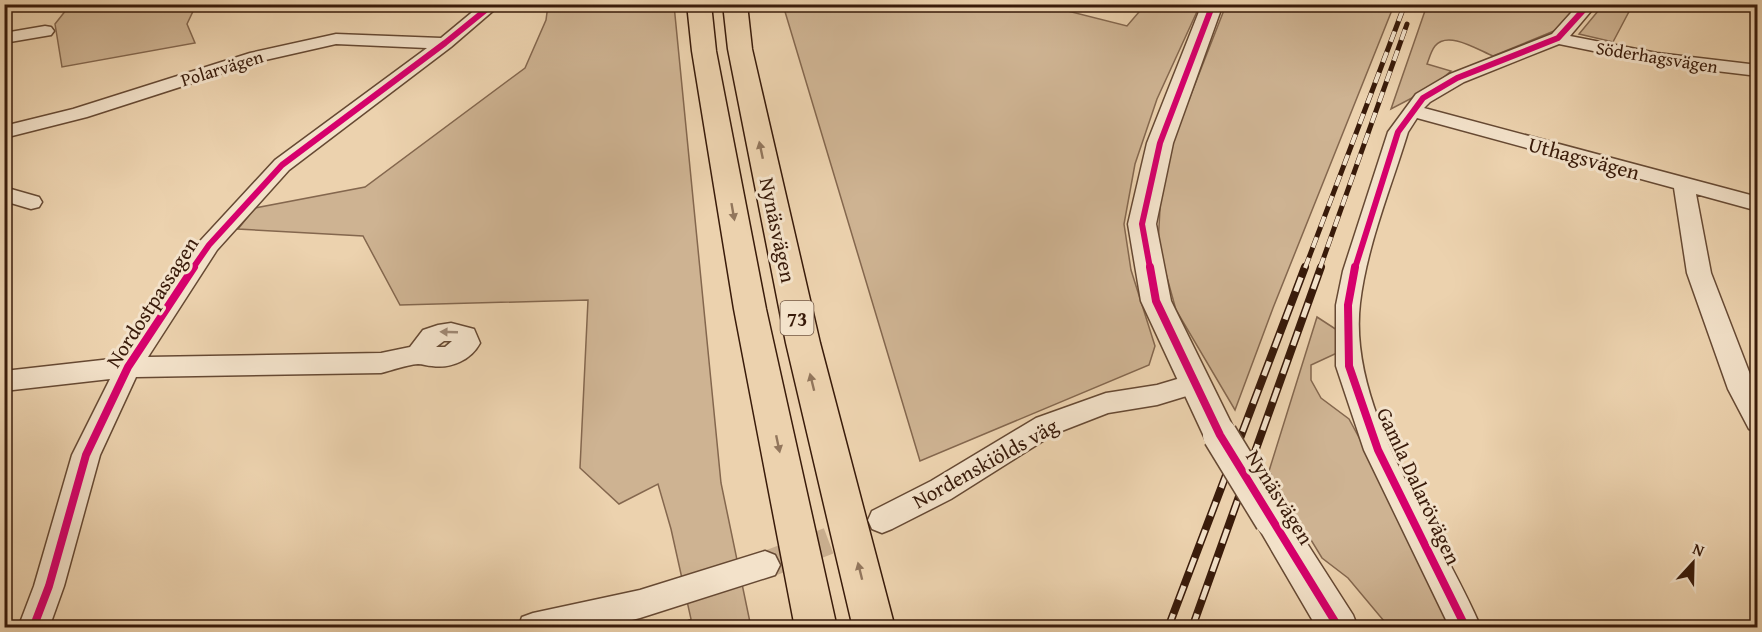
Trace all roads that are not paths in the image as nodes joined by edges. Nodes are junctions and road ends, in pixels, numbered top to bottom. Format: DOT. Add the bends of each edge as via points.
graph roads {
  1 [pos="493,4"];
  2 [pos="699,4"];
  3 [pos="735,4"];
  4 [pos="1213,4"];
  5 [pos="1589,4"];
  6 [pos="45,31"];
  7 [pos="4,38"];
  8 [pos="1558,38"];
  9 [pos="446,43"];
  10 [pos="1758,71"];
  11 [pos="1412,111"];
  12 [pos="4,132"];
  13 [pos="1684,184"];
  14 [pos="4,194"];
  15 [pos="31,202"];
  16 [pos="1758,204"];
  17 [pos="419,354"];
  18 [pos="128,367"];
  19 [pos="4,381"];
  20 [pos="1194,384"];
  21 [pos="1758,421"];
  22 [pos="882,520"];
  23 [pos="765,565"];
  24 [pos="33,627"];
  25 [pos="533,627"];
  26 [pos="816,627"];
  27 [pos="874,627"];
  28 [pos="1339,627"];
  29 [pos="1466,627"];
  1 -- 9 [label="street, Nordostpassagen"];
  2 -- 26 [label="highway, Nynäsvägen / 73, one-way" via="750,309"];
  27 -- 3 [label="highway, Nynäsvägen / 73, one-way" via="802,344 740,49"];
  4 -- 20 [label="street, Nynäsvägen" via="1160,143 1143,224 1156,301"];
  5 -- 8 [label="street, Gamla Dalarövägen"];
  6 -- 7 [label="street"];
  8 -- 10 [label="street, Söderhagsvägen" via="1615,53"];
  8 -- 11 [label="street, Gamla Dalarövägen" via="1457,78 1423,98"];
  9 -- 12 [label="street, Polarvägen" via="336,39 256,57 80,113"];
  9 -- 18 [label="street, Nordostpassagen" via="282,165 209,245"];
  11 -- 13 [label="street, Uthagsvägen"];
  11 -- 29 [label="street, Gamla Dalarövägen" via="1398,132 1354,271 1348,305 1349,366 1378,450"];
  13 -- 16 [label="street, Uthagsvägen"];
  13 -- 21 [label="street" via="1700,273 1741,389"];
  14 -- 15 [label="street"];
  17 -- 18 [label="street, Nordostpassagen" via="381,363"];
  18 -- 19 [label="street"];
  18 -- 24 [label="street, Nordostpassagen" via="86,455"];
  20 -- 22 [label="street, Nordenskiölds väg" via="1158,395 1106,403 1045,426 941,490"];
  20 -- 28 [label="street, Nynäsvägen, bridge" via="1220,435"];
  23 -- 25 [label="street" via="640,604"];
}
